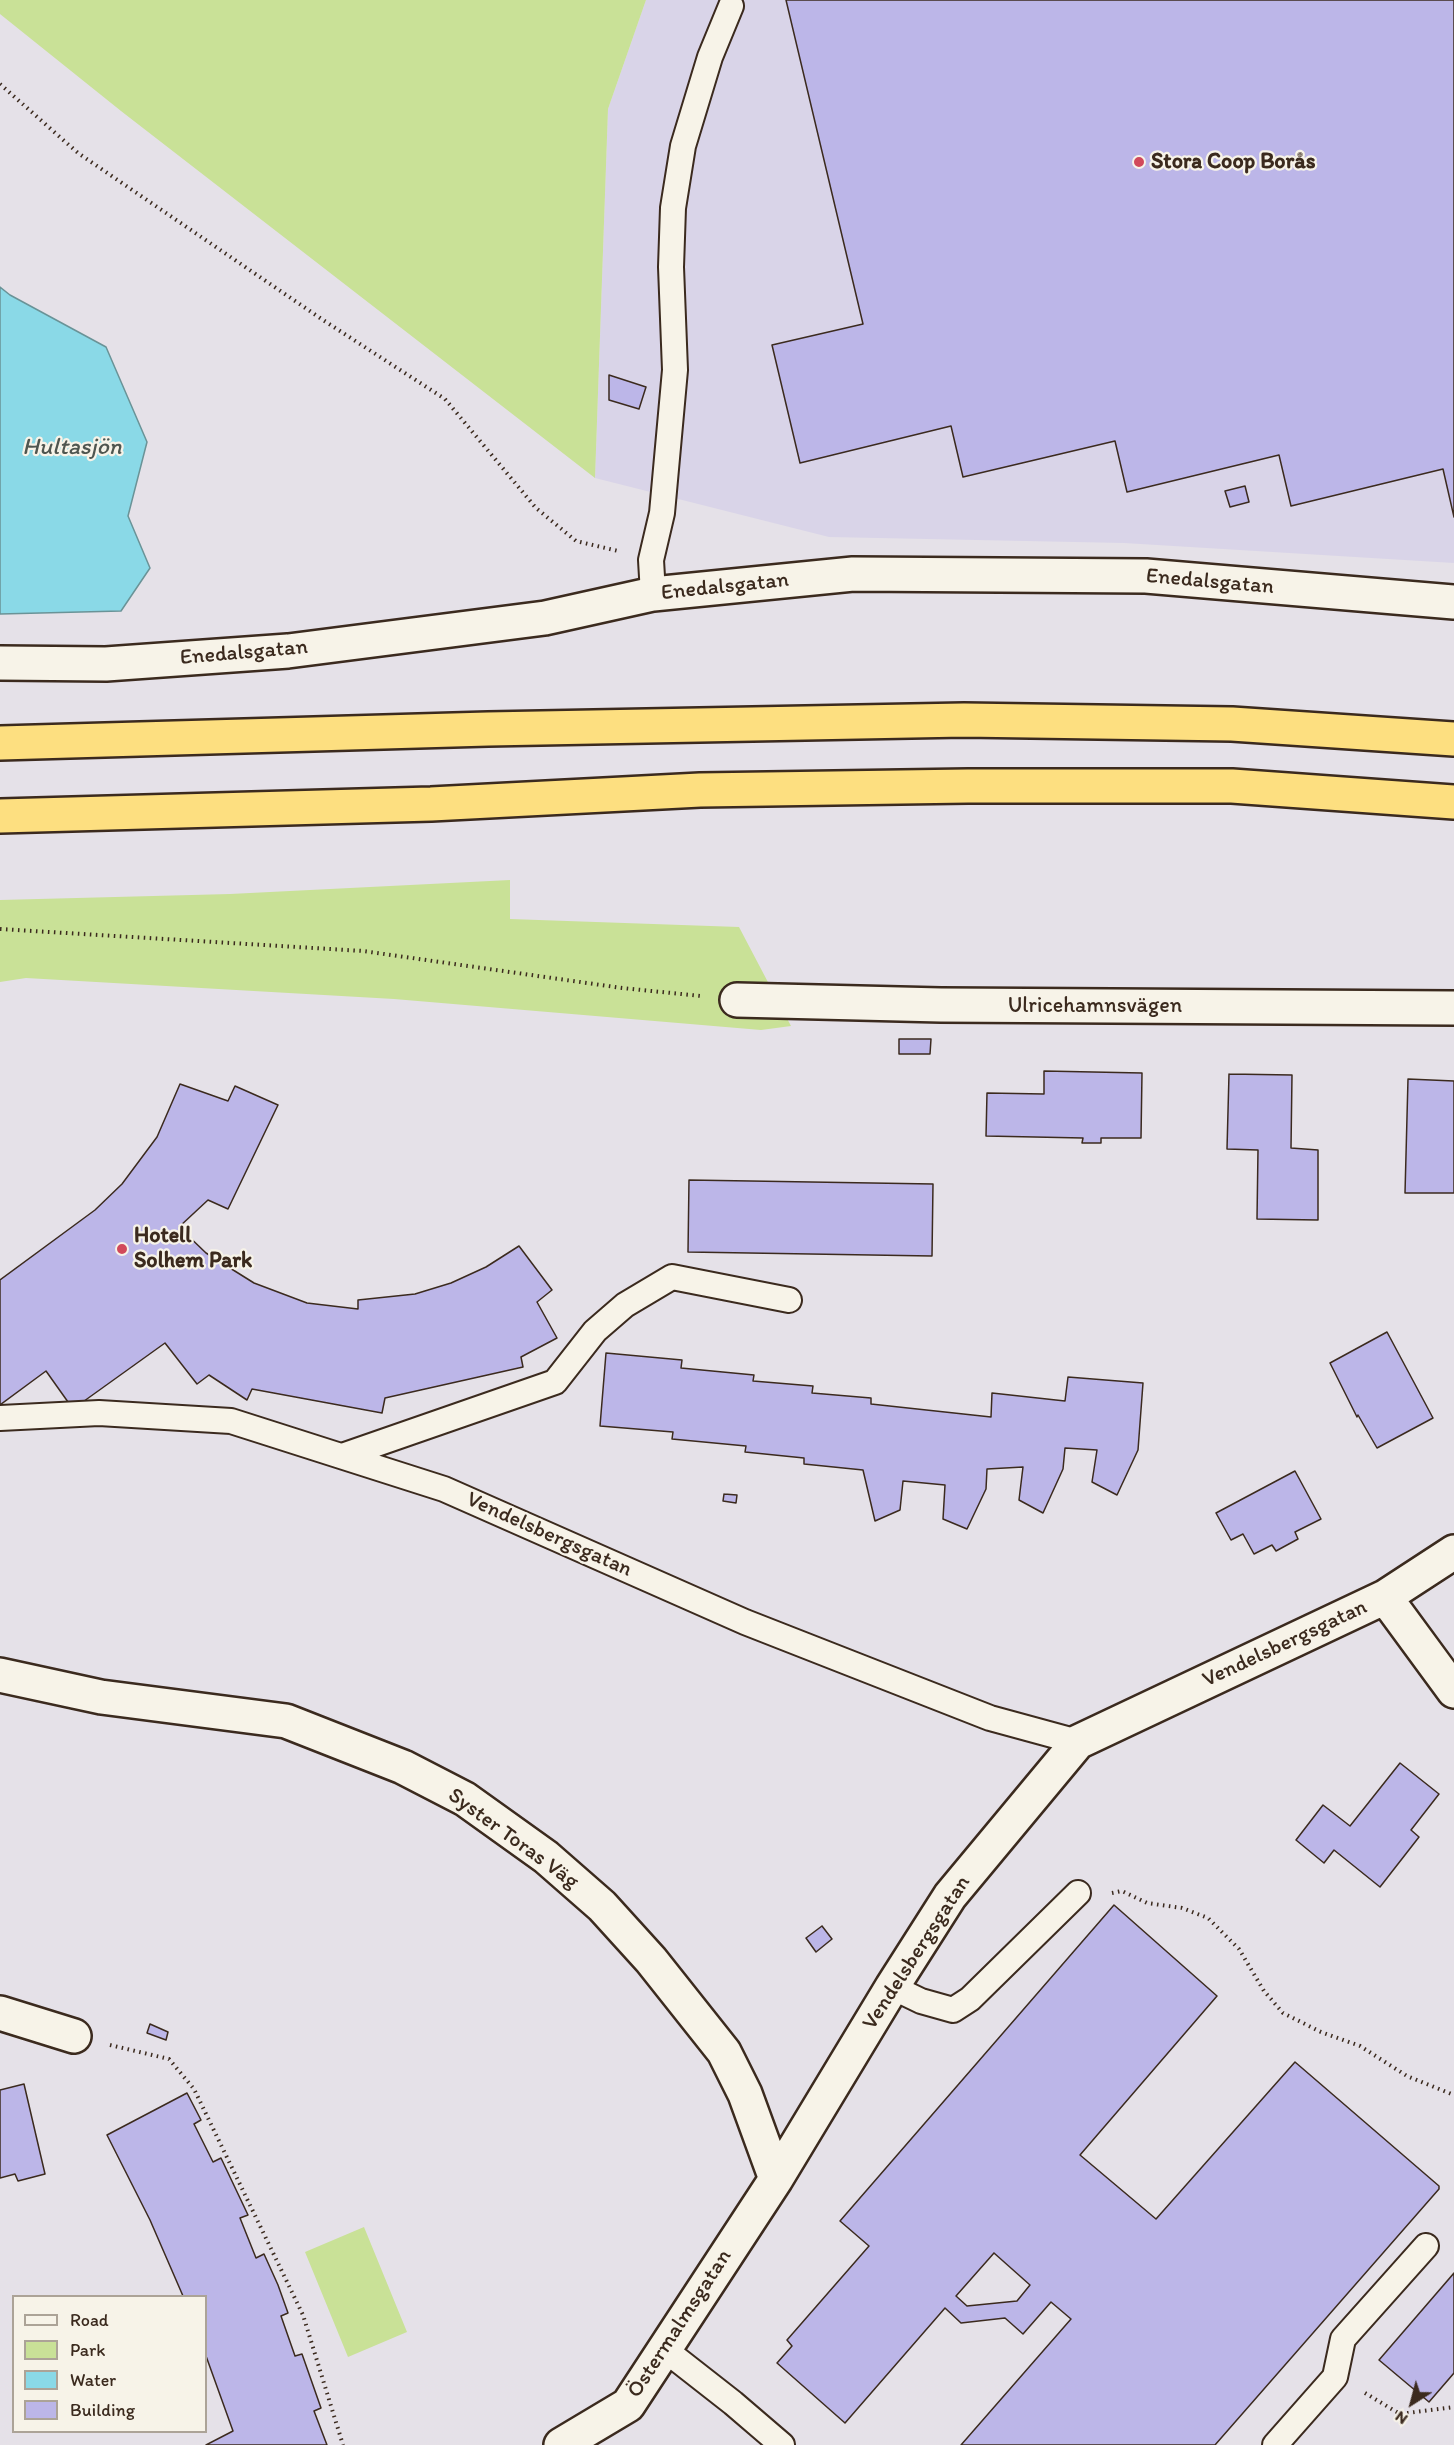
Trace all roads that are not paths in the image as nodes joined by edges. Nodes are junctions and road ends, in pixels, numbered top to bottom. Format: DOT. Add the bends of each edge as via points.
graph roads {
  1 [pos="731,6"];
  2 [pos="653,594"];
  3 [pos="1454,602"];
  4 [pos="0,663"];
  5 [pos="1454,739"];
  6 [pos="0,743"];
  7 [pos="1454,802"];
  8 [pos="0,816"];
  9 [pos="737,999"];
  10 [pos="1454,1008"];
  11 [pos="789,1300"];
  12 [pos="0,1418"];
  13 [pos="342,1456"];
  14 [pos="1454,1552"];
  15 [pos="1385,1597"];
  16 [pos="0,1675"];
  17 [pos="1454,1691"];
  18 [pos="1078,1742"];
  19 [pos="1078,1893"];
  20 [pos="892,1987"];
  21 [pos="0,2013"];
  22 [pos="74,2036"];
  23 [pos="776,2179"];
  24 [pos="1426,2246"];
  25 [pos="664,2349"];
  26 [pos="561,2445"];
  27 [pos="782,2445"];
  28 [pos="1275,2445"];
  1 -- 2 [label="lane" via="710,57 683,146 673,208 675,370 663,513 651,560"];
  2 -- 3 [label="street, Enedalsgatan" via="853,574 1134,576"];
  2 -- 4 [label="street, Enedalsgatan" via="545,618 288,651 106,664"];
  5 -- 6 [label="highway" via="1232,724 964,720"];
  7 -- 8 [label="highway" via="1232,786 968,786 700,790 431,804"];
  9 -- 10 [label="street, Ulricehamnsvägen" via="953,1005"];
  11 -- 13 [label="lane" via="672,1277 625,1305 595,1331 555,1382"];
  12 -- 13 [label="lane, Vendelsbergsgatan" via="99,1413 231,1421"];
  13 -- 18 [label="lane, Vendelsbergsgatan" via="444,1489 746,1622 990,1718"];
  14 -- 15 [label="street, Vendelsbergsgatan"];
  15 -- 17 [label="street"];
  15 -- 18 [label="street, Vendelsbergsgatan"];
  16 -- 23 [label="street, Syster Toras Väg" via="101,1697 286,1721 403,1767 465,1799 546,1857 602,1906 651,1960 724,2052 745,2094"];
  18 -- 20 [label="street, Vendelsbergsgatan" via="950,1896"];
  19 -- 20 [label="lane" via="970,1999 953,2010"];
  20 -- 23 [label="street, Vendelsbergsgatan"];
  21 -- 22 [label="street"];
  23 -- 25 [label="street, Östermalmsgatan"];
  24 -- 28 [label="lane" via="1343,2339 1335,2377"];
  25 -- 26 [label="street, Östermalmsgatan" via="628,2405"];
  25 -- 27 [label="lane"];
}
